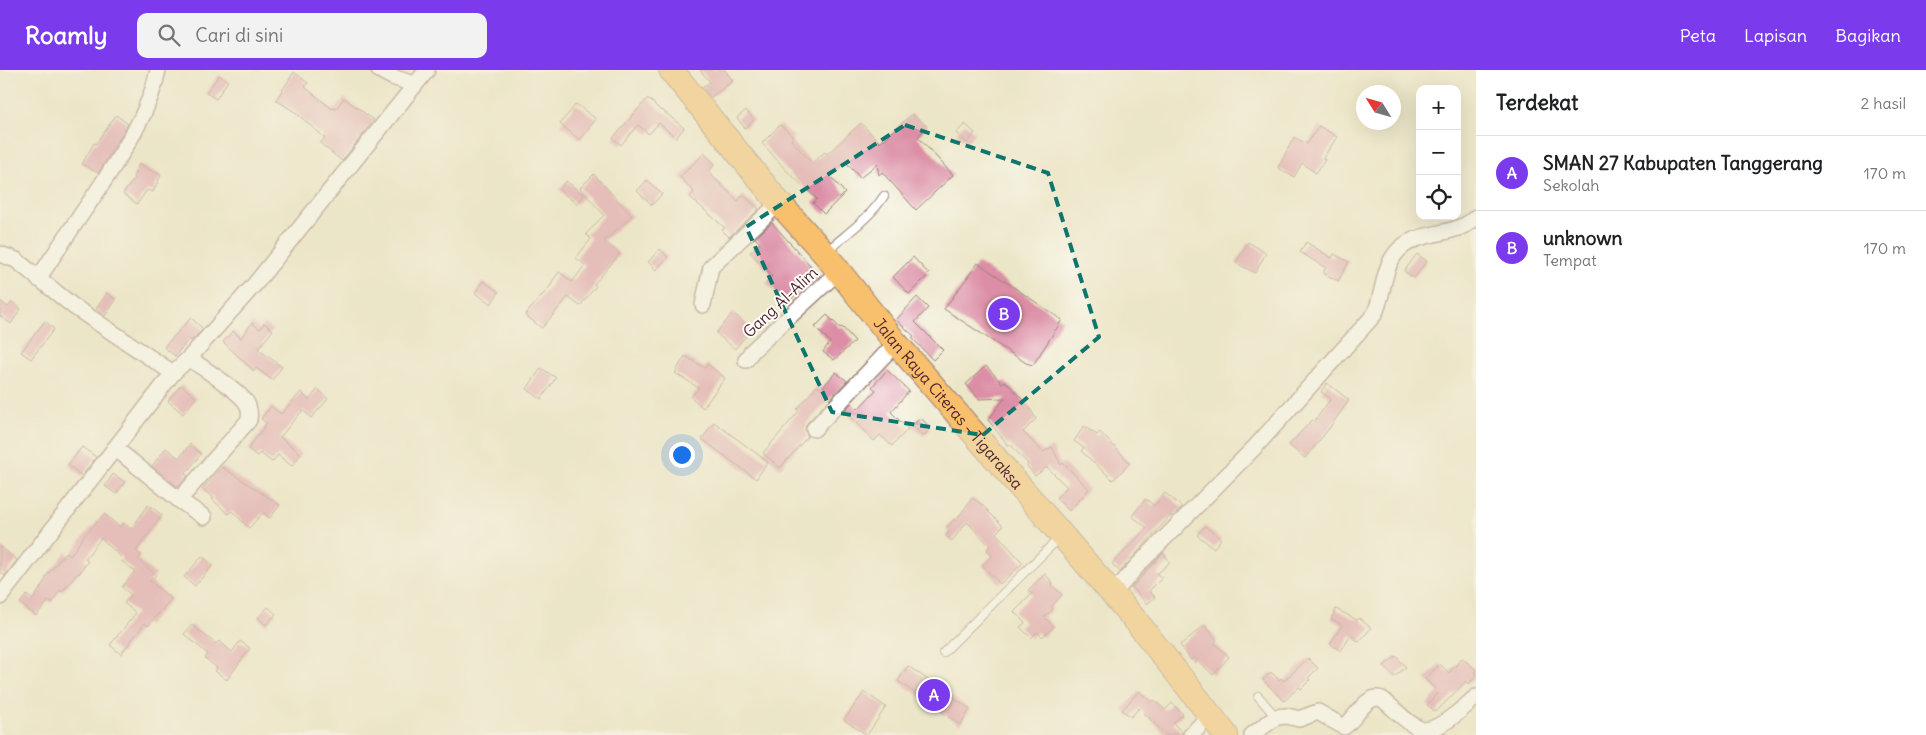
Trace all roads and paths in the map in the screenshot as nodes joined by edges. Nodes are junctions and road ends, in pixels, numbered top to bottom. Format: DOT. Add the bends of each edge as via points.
graph roads {
  1 [pos="158,70"];
  2 [pos="379,70"];
  3 [pos="427,70"];
  4 [pos="672,70"];
  5 [pos="414,84"];
  6 [pos="884,196"];
  7 [pos="779,203"];
  8 [pos="1476,218"];
  9 [pos="0,254"];
  10 [pos="832,262"];
  11 [pos="38,279"];
  12 [pos="703,305"];
  13 [pos="896,343"];
  14 [pos="189,358"];
  15 [pos="746,360"];
  16 [pos="173,373"];
  17 [pos="814,429"];
  18 [pos="115,448"];
  19 [pos="179,500"];
  20 [pos="204,517"];
  21 [pos="1062,535"];
  22 [pos="1113,594"];
  23 [pos="0,597"];
  24 [pos="943,653"];
  25 [pos="1258,696"];
  26 [pos="1476,697"];
  27 [pos="1210,714"];
  28 [pos="1276,717"];
  29 [pos="1191,735"];
  30 [pos="1226,735"];
  31 [pos="1252,735"];
  1 -- 11 [label="street" via="138,126"];
  2 -- 5 [label="street"];
  3 -- 5 [label="street"];
  4 -- 7 [label="main road, Jalan Raya Citeras - Tigaraksa"];
  5 -- 14 [label="street" via="255,284"];
  6 -- 10 [label="lane" via="862,222 845,234"];
  7 -- 10 [label="main road, Jalan Raya Citeras - Tigaraksa"];
  7 -- 12 [label="street" via="711,267"];
  8 -- 22 [label="street" via="1463,227 1406,242 1388,269 1374,315 1256,446"];
  9 -- 11 [label="street" via="16,260"];
  10 -- 13 [label="main road, Jalan Raya Citeras - Tigaraksa"];
  10 -- 15 [label="street, Gang Al-Alim"];
  11 -- 16 [label="street"];
  13 -- 17 [label="street"];
  13 -- 21 [label="main road, Jalan Raya Citeras - Tigaraksa"];
  14 -- 16 [label="street"];
  14 -- 19 [label="street" via="238,394 251,412 249,420"];
  16 -- 18 [label="street"];
  18 -- 19 [label="street"];
  18 -- 23 [label="street"];
  19 -- 20 [label="street"];
  21 -- 22 [label="main road, Jalan Raya Citeras - Tigaraksa"];
  21 -- 24 [label="lane"];
  22 -- 27 [label="main road, Jalan Raya Citeras - Tigaraksa"];
  25 -- 28 [label="lane"];
  26 -- 28 [label="street" via="1432,729 1420,729 1379,698 1372,699 1344,727 1318,712 1299,719"];
  27 -- 29 [label="street"];
  27 -- 30 [label="main road, Jalan Raya Citeras - Tigaraksa"];
  28 -- 31 [label="street"];
}
